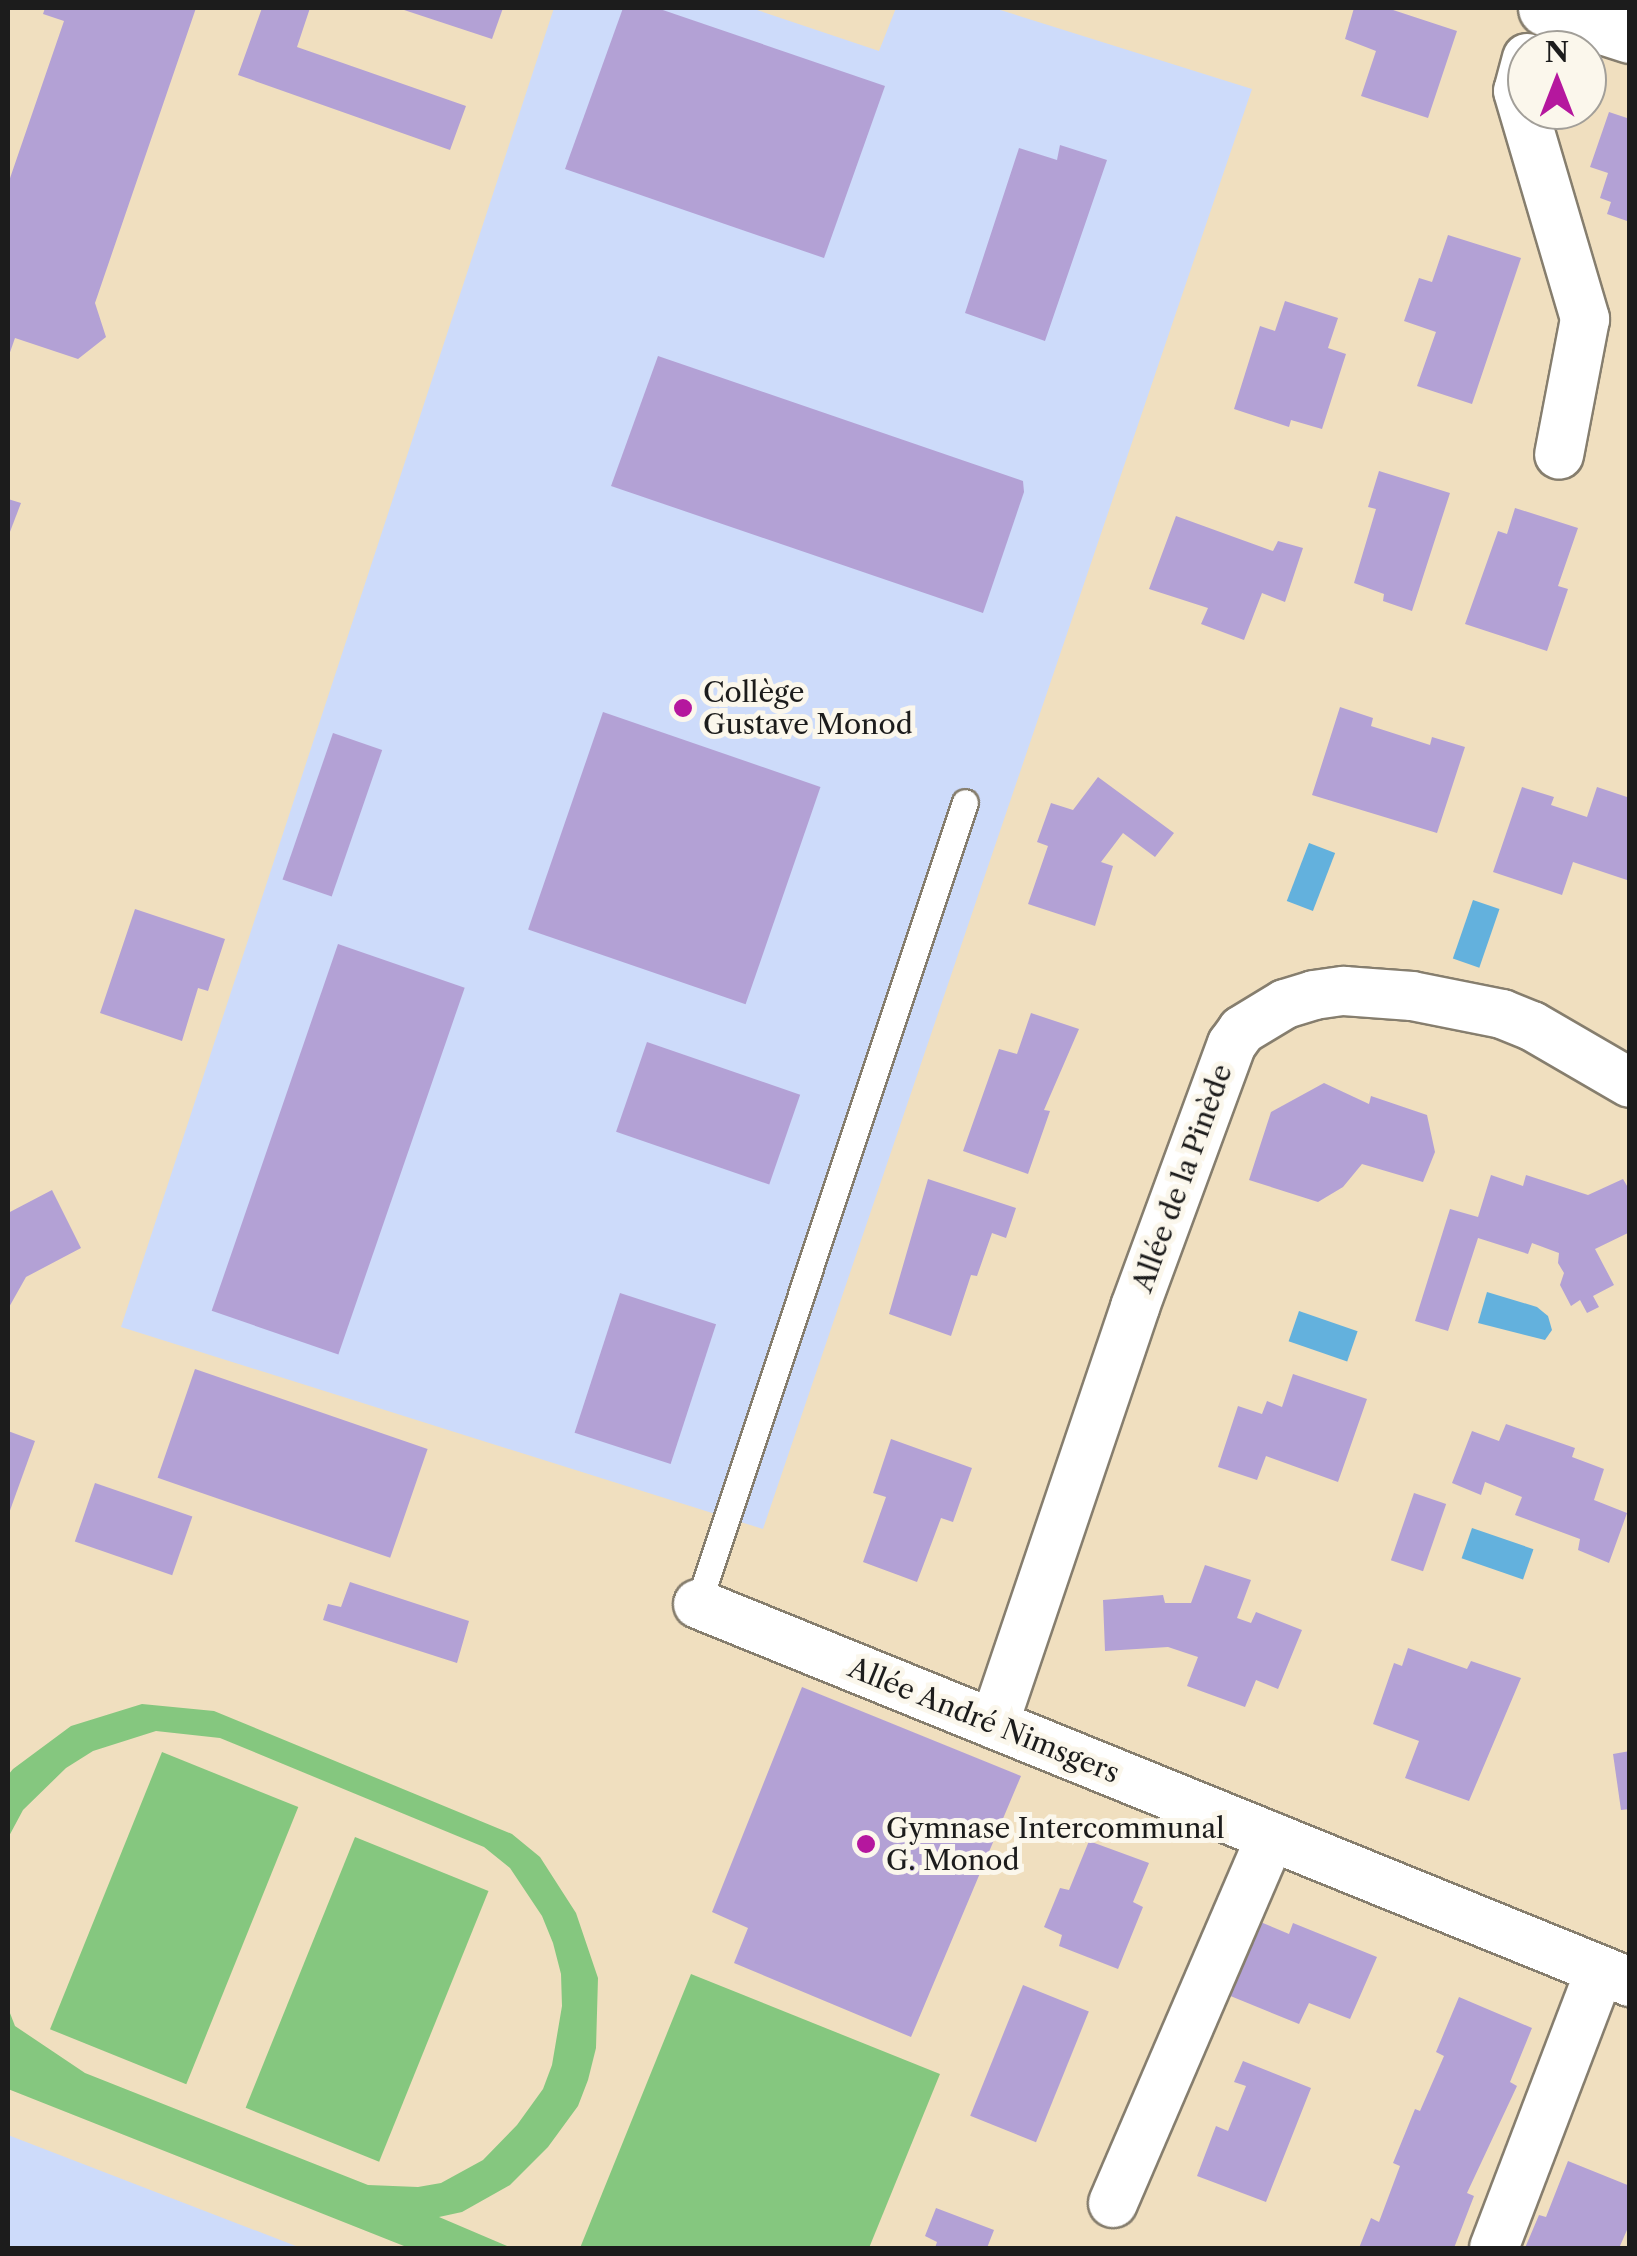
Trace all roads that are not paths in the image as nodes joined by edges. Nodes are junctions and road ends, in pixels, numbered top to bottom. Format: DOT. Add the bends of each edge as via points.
graph roads {
  1 [pos="1543,8"];
  2 [pos="1630,35"];
  3 [pos="1529,130"];
  4 [pos="1560,455"];
  5 [pos="965,802"];
  6 [pos="1630,1083"];
  7 [pos="698,1604"];
  8 [pos="994,1724"];
  9 [pos="1271,1836"];
  10 [pos="1615,1977"];
  11 [pos="1113,2203"];
  12 [pos="1494,2248"];
  1 -- 2 [label="street"];
  3 -- 4 [label="street" via="1585,319"];
  5 -- 7 [label="lane"];
  6 -- 8 [label="street, Allée de la Pinède" via="1502,1014 1412,996 1314,995 1242,1030 1135,1307"];
  7 -- 8 [label="street, Allée André Nimsgers"];
  8 -- 9 [label="street, Allée André Nimsgers"];
  9 -- 10 [label="street, Allée André Nimsgers"];
  9 -- 11 [label="street"];
  10 -- 12 [label="street, Allée André Nimsgers"];
}
